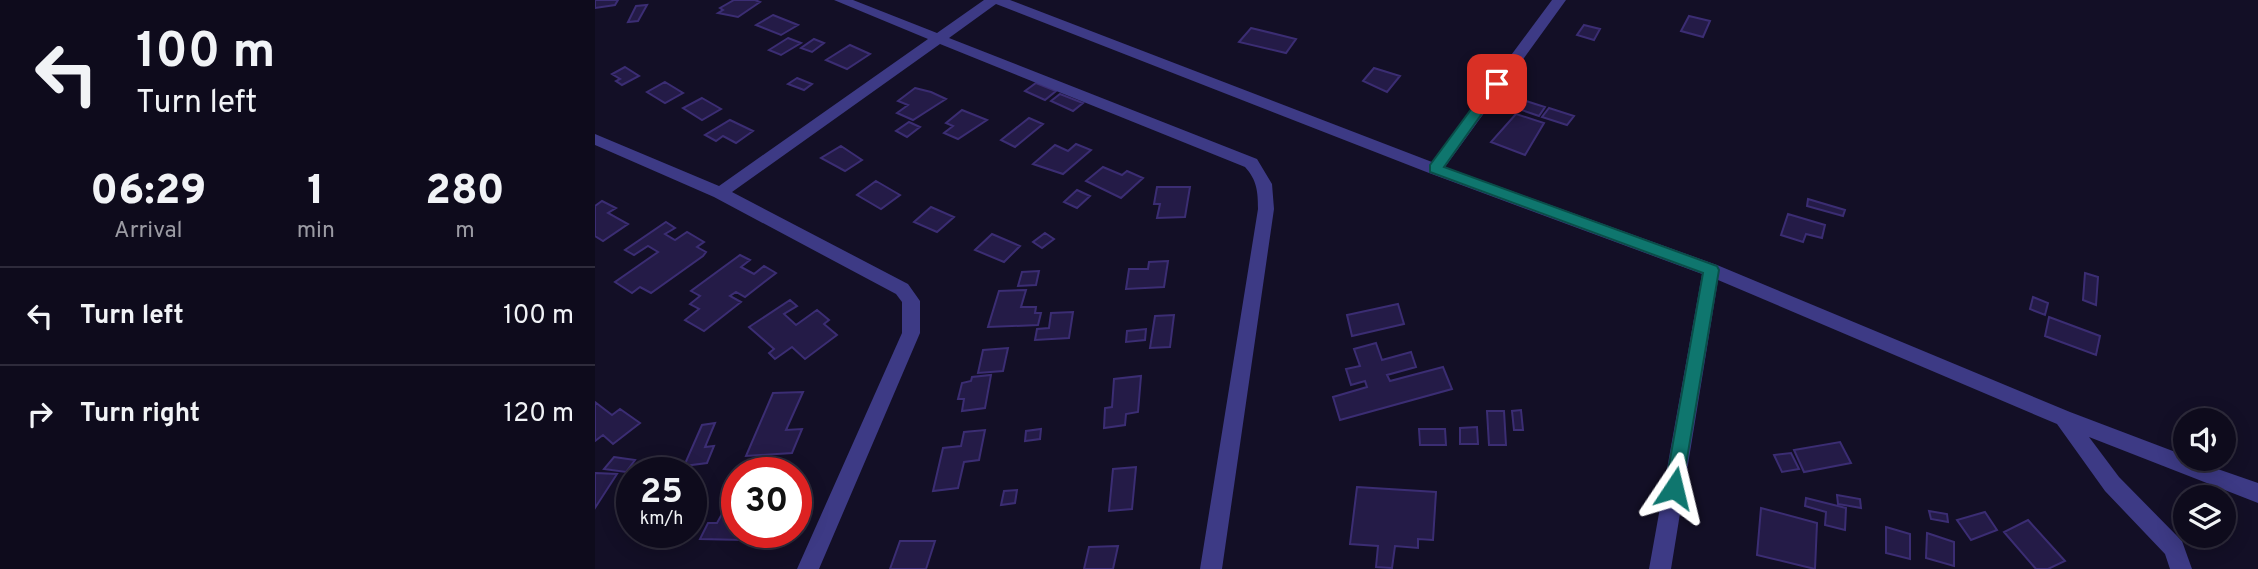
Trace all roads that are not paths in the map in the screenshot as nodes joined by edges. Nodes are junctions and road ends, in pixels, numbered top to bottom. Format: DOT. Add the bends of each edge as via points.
graph roads {
  1 [pos="841,0"];
  2 [pos="995,0"];
  3 [pos="1559,0"];
  4 [pos="938,40"];
  5 [pos="595,139"];
  6 [pos="1435,169"];
  7 [pos="720,193"];
  8 [pos="1711,270"];
  9 [pos="2063,418"];
  10 [pos="2258,493"];
  11 [pos="808,569"];
  12 [pos="1211,569"];
  13 [pos="1660,569"];
  14 [pos="2181,569"];
  1 -- 4 [label="street"];
  2 -- 4 [label="street"];
  2 -- 6 [label="street"];
  3 -- 6 [label="street"];
  4 -- 7 [label="street"];
  4 -- 12 [label="street" via="1251,163 1262,175 1266,209"];
  5 -- 7 [label="street"];
  6 -- 8 [label="street"];
  7 -- 11 [label="street" via="902,289 911,301 911,333"];
  8 -- 9 [label="street"];
  8 -- 13 [label="street"];
  9 -- 10 [label="street"];
  9 -- 14 [label="street" via="2112,484 2174,548"];
}
